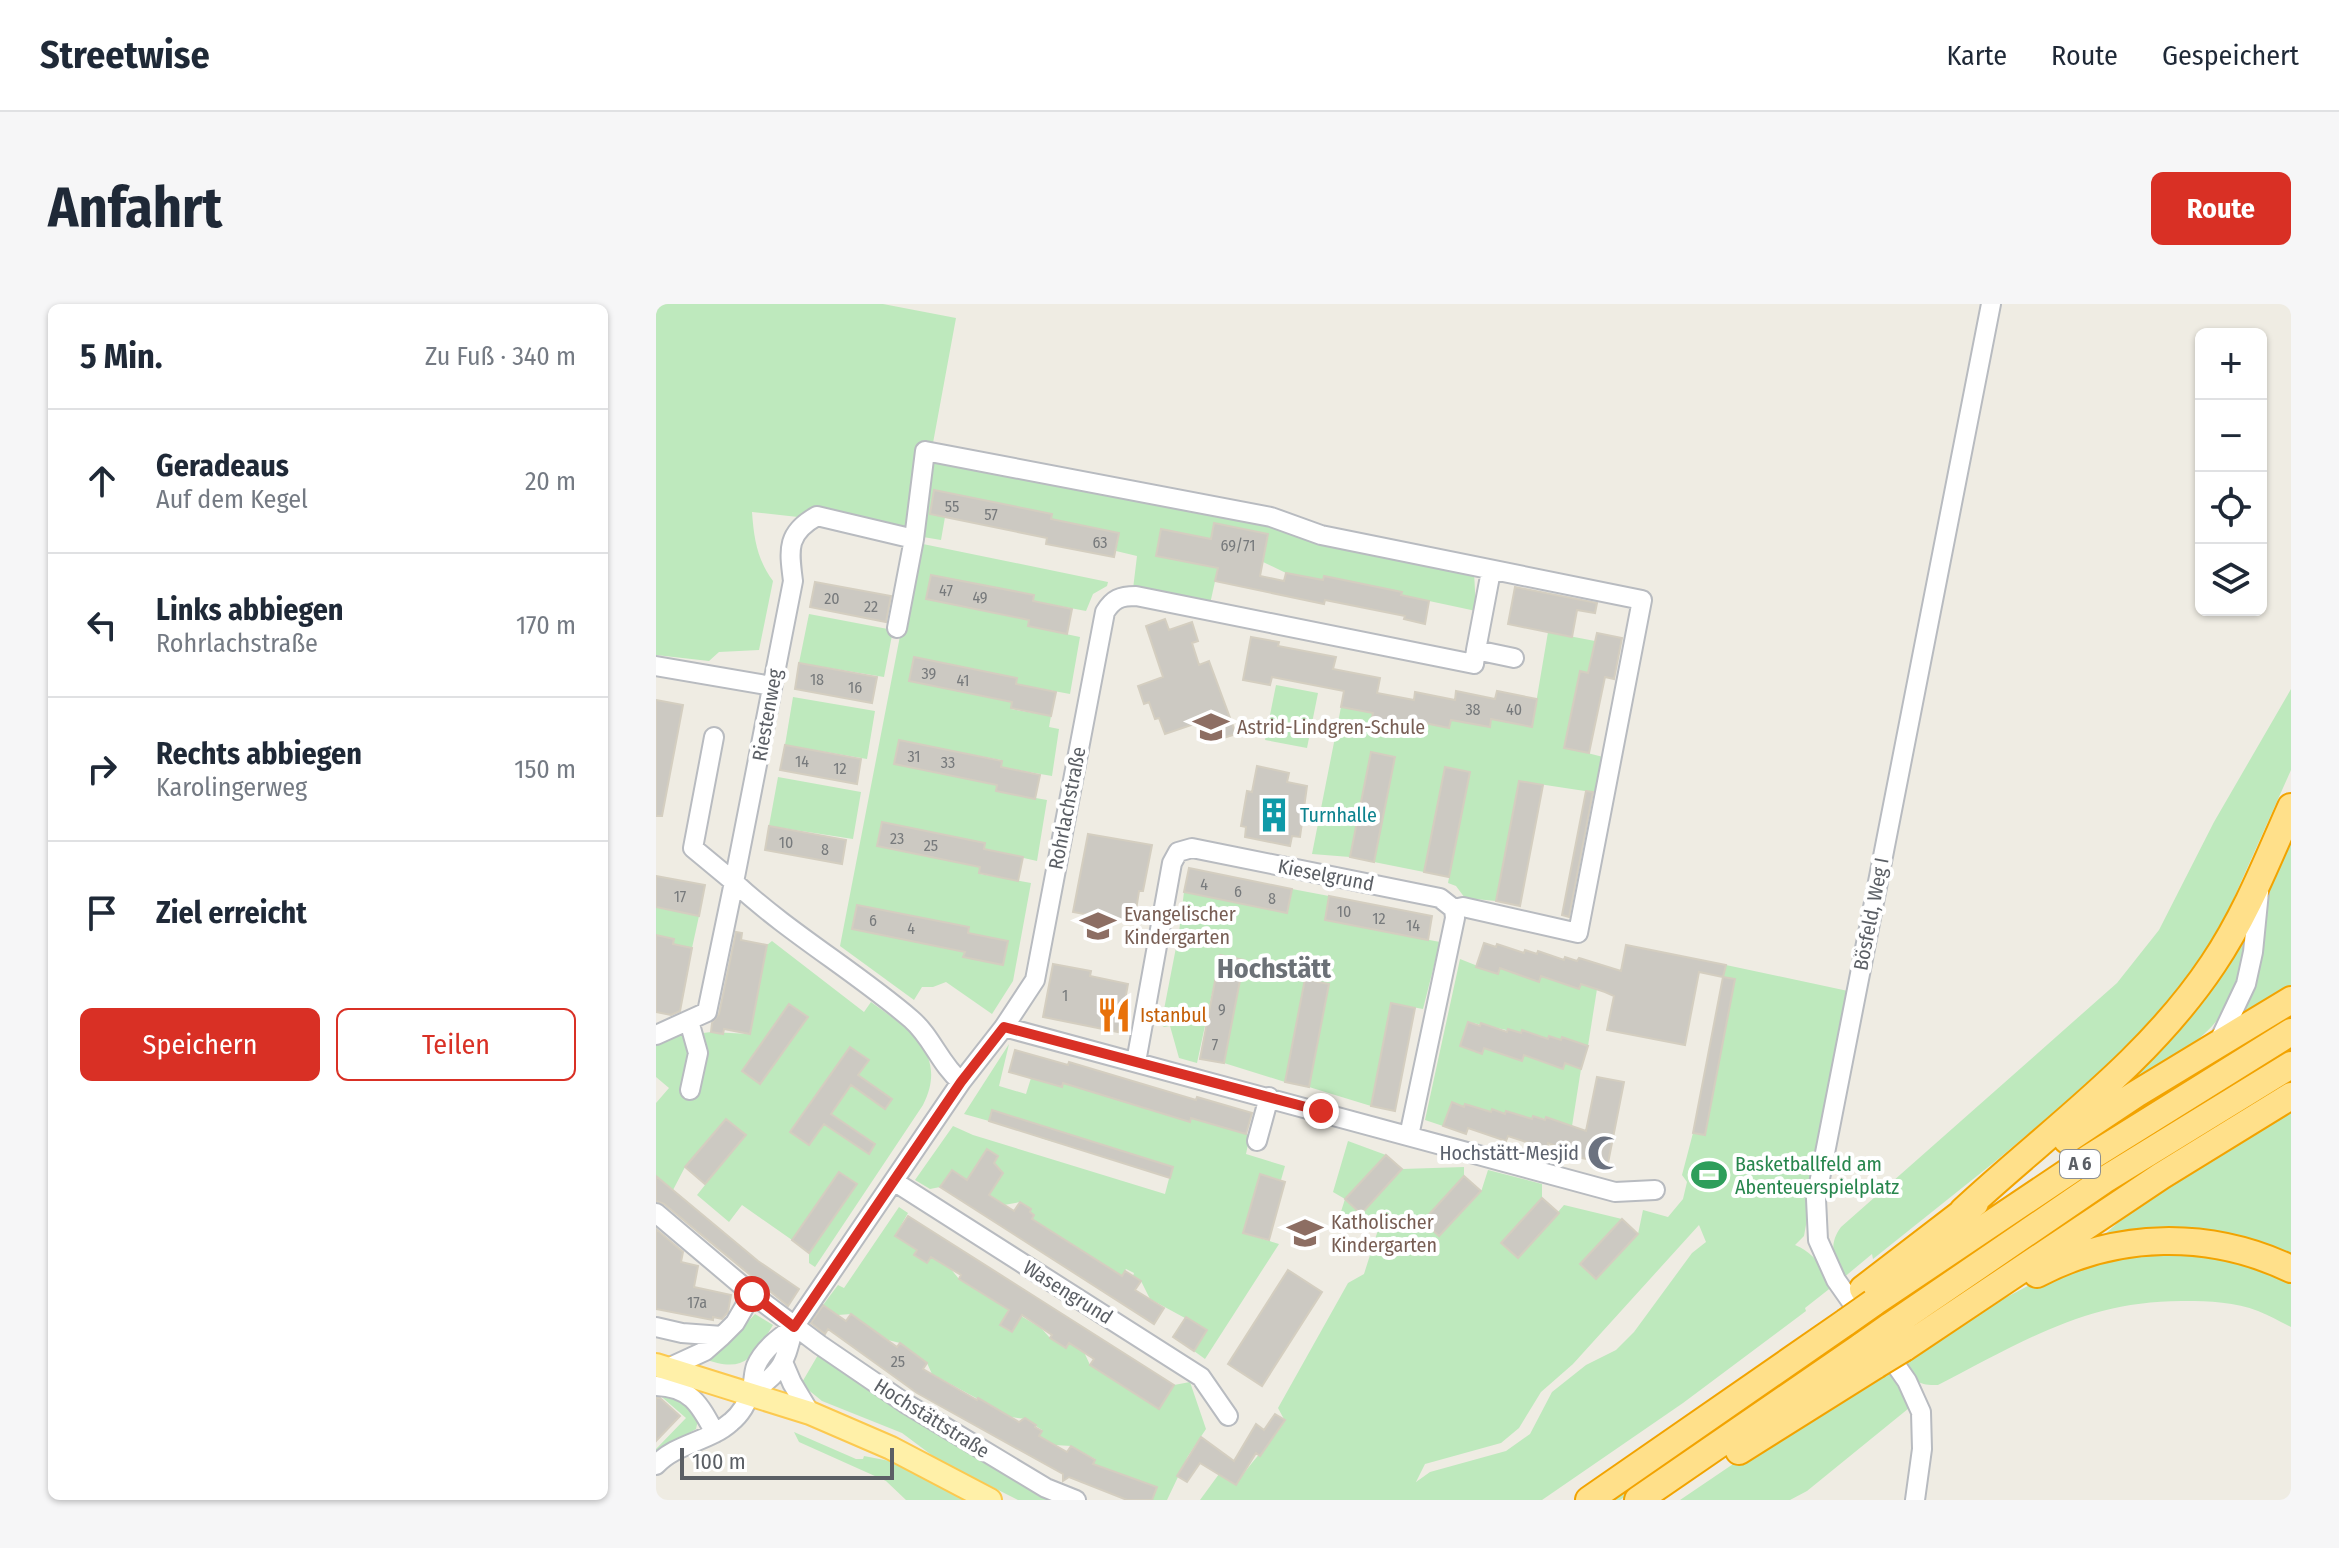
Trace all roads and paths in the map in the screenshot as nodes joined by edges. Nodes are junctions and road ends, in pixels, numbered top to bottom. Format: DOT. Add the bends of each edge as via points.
graph roads {
  1 [pos="1991,304"];
  2 [pos="914,539"];
  3 [pos="1491,571"];
  4 [pos="897,628"];
  5 [pos="1476,650"];
  6 [pos="1514,658"];
  7 [pos="656,666"];
  8 [pos="772,686"];
  9 [pos="714,737"];
  10 [pos="2291,807"];
  11 [pos="2260,877"];
  12 [pos="734,882"];
  13 [pos="1454,909"];
  14 [pos="2291,1000"];
  15 [pos="689,1021"];
  16 [pos="1004,1027"];
  17 [pos="2291,1032"];
  18 [pos="656,1035"];
  19 [pos="2218,1043"];
  20 [pos="1136,1062"];
  21 [pos="2291,1065"];
  22 [pos="961,1082"];
  23 [pos="690,1090"];
  24 [pos="2291,1096"];
  25 [pos="1269,1097"];
  26 [pos="1409,1136"];
  27 [pos="1257,1141"];
  28 [pos="895,1182"];
  29 [pos="1655,1190"];
  30 [pos="1963,1211"];
  31 [pos="656,1213"];
  32 [pos="2291,1269"];
  33 [pos="752,1294"];
  34 [pos="1868,1296"];
  35 [pos="1955,1316"];
  36 [pos="656,1327"];
  37 [pos="794,1327"];
  38 [pos="722,1336"];
  39 [pos="1897,1337"];
  40 [pos="783,1362"];
  41 [pos="660,1373"];
  42 [pos="751,1393"];
  43 [pos="810,1413"];
  44 [pos="1228,1416"];
  45 [pos="715,1433"];
  46 [pos="656,1465"];
  47 [pos="990,1500"];
  48 [pos="1076,1500"];
  49 [pos="1589,1500"];
  50 [pos="1638,1500"];
  51 [pos="1915,1500"];
  1 -- 51 [label="street, Bösfeld, Weg I" via="1816,1199 1818,1240 1836,1280 1907,1381 1921,1412"];
  2 -- 3 [label="street" via="925,451 1271,517 1321,535"];
  2 -- 4 [label="street"];
  2 -- 8 [label="street, Riestenweg" via="817,516 801,525 789,548 793,581"];
  3 -- 5 [label="street"];
  3 -- 13 [label="street" via="1642,600 1578,933"];
  5 -- 6 [label="street, Rohrlachstraße"];
  5 -- 16 [label="street, Rohrlachstraße" via="1474,664 1136,596 1112,600 1105,612 1035,980"];
  7 -- 8 [label="street"];
  8 -- 12 [label="street, Riestenweg"];
  9 -- 12 [label="street" via="693,848"];
  10 -- 11 [label="highway"];
  11 -- 19 [label="street" via="2246,984"];
  11 -- 30 [label="highway" via="2211,967 2162,1028 2110,1083"];
  12 -- 15 [label="street, Riestenweg" via="707,1012"];
  12 -- 22 [label="street" via="918,1025 948,1072"];
  13 -- 20 [label="street, Kieselgrund" via="1440,898 1192,848 1178,852"];
  13 -- 26 [label="street"];
  14 -- 19 [label="highway"];
  15 -- 18 [label="street, Riestenweg"];
  15 -- 23 [label="street" via="698,1053"];
  16 -- 20 [label="street"];
  16 -- 22 [label="street, Rohrlachstraße"];
  17 -- 34 [label="highway, A 6"];
  19 -- 30 [label="highway"];
  20 -- 25 [label="street"];
  21 -- 39 [label="highway, A 6" via="2104,1180"];
  22 -- 28 [label="street, Rohrlachstraße"];
  24 -- 35 [label="highway" via="2161,1176"];
  25 -- 26 [label="street"];
  25 -- 27 [label="street"];
  26 -- 29 [label="street" via="1615,1192"];
  28 -- 37 [label="street, Rohrlachstraße"];
  28 -- 44 [label="street, Wasengrund" via="1201,1377"];
  30 -- 34 [label="highway"];
  31 -- 33 [label="street, Hochstättstraße"];
  32 -- 35 [label="highway" via="2216,1245 2130,1242 2086,1252"];
  33 -- 37 [label="street, Hochstättstraße"];
  33 -- 38 [label="street"];
  34 -- 49 [label="highway, A 6, bridge" via="1743,1393"];
  35 -- 39 [label="highway"];
  36 -- 38 [label="street"];
  37 -- 40 [label="street, Rohrlachstraße"];
  37 -- 42 [label="street, Rohrlachstraße" via="773,1342 756,1366"];
  37 -- 48 [label="street, Hochstättstraße" via="905,1403 1046,1488"];
  38 -- 41 [label="street" via="705,1351"];
  39 -- 50 [label="highway, bridge" via="1732,1456 1704,1455"];
  40 -- 42 [label="street, Rohrlachstraße" via="775,1376"];
  40 -- 43 [label="street"];
  41 -- 42 [label="main road"];
  41 -- 45 [label="street" via="671,1387 690,1394"];
  42 -- 43 [label="main road"];
  42 -- 45 [label="street" via="732,1422"];
  43 -- 47 [label="main road"];
  45 -- 46 [label="street" via="669,1453"];
}
